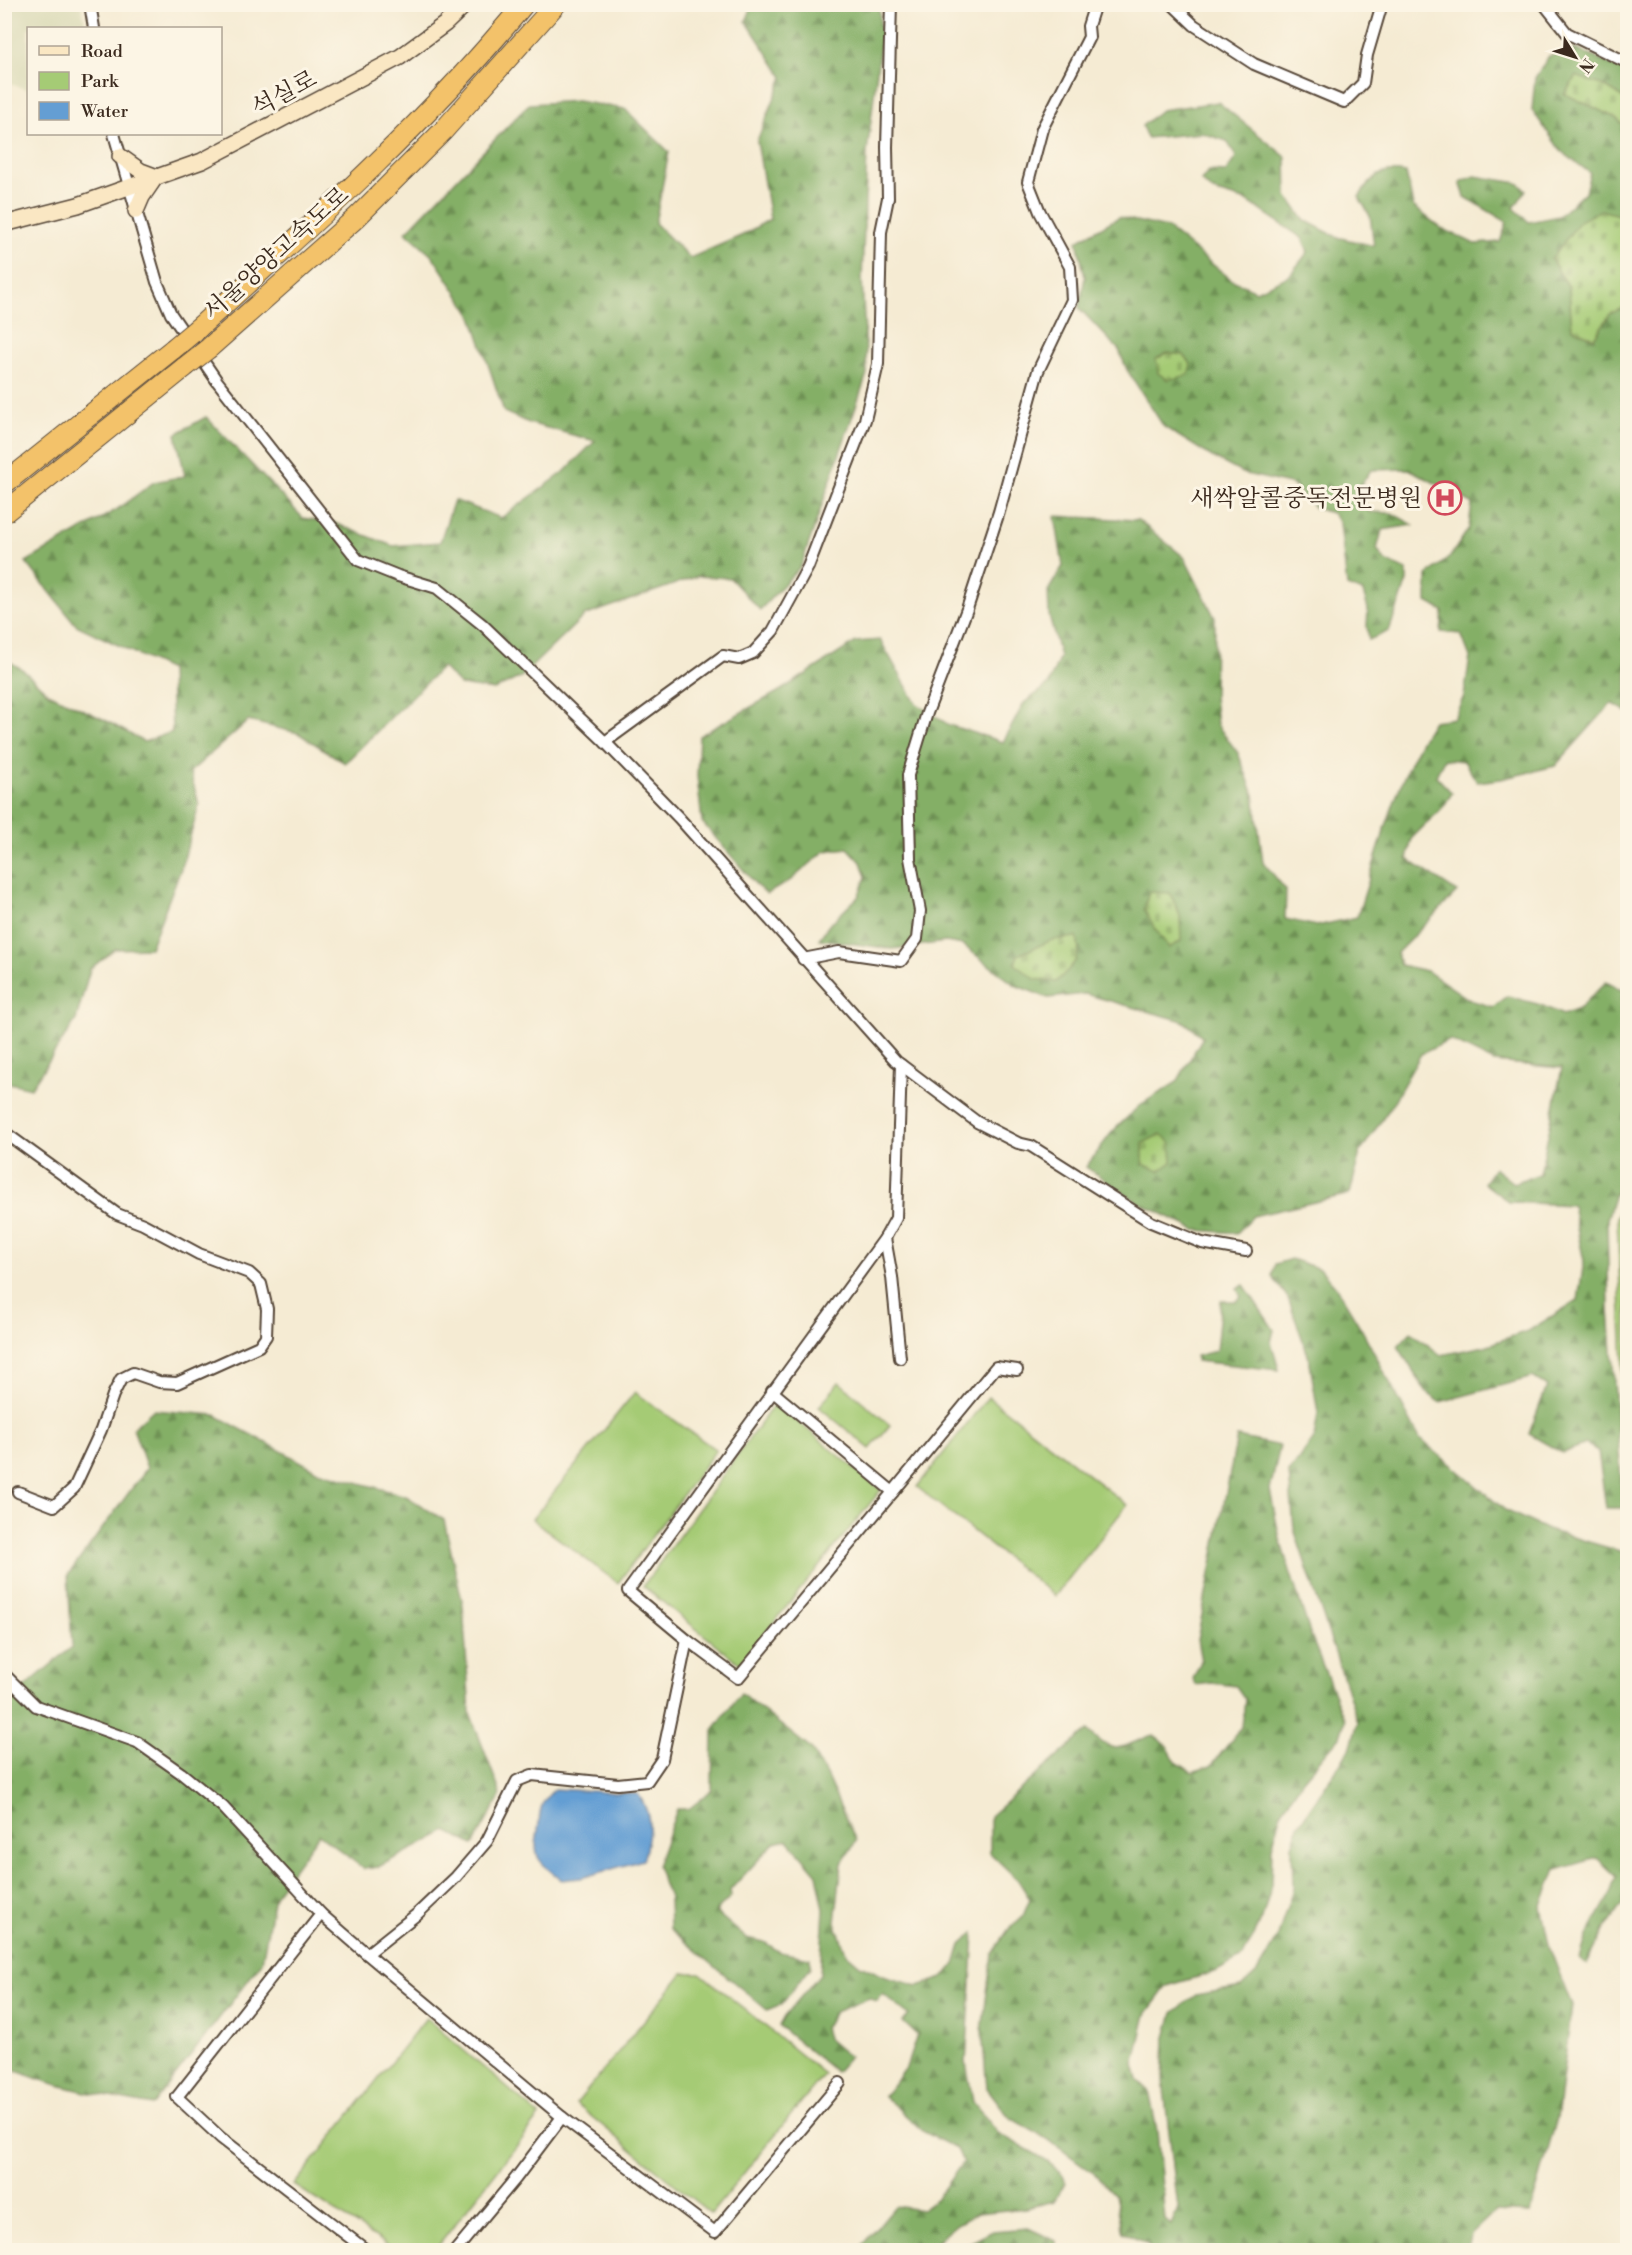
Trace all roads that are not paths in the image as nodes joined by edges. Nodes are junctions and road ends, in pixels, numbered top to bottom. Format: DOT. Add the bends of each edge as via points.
graph roads {
  1 [pos="90,4"];
  2 [pos="466,4"];
  3 [pos="524,4"];
  4 [pos="556,4"];
  5 [pos="891,4"];
  6 [pos="1095,4"];
  7 [pos="1172,4"];
  8 [pos="1382,4"];
  9 [pos="1544,4"];
  10 [pos="94,27"];
  11 [pos="1628,63"];
  12 [pos="114,135"];
  13 [pos="120,156"];
  14 [pos="157,177"];
  15 [pos="128,188"];
  16 [pos="136,212"];
  17 [pos="4,224"];
  18 [pos="4,484"];
  19 [pos="4,513"];
  20 [pos="605,742"];
  21 [pos="803,959"];
  22 [pos="900,1065"];
  23 [pos="4,1132"];
  24 [pos="885,1238"];
  25 [pos="1246,1251"];
  26 [pos="900,1359"];
  27 [pos="1017,1370"];
  28 [pos="772,1391"];
  29 [pos="18,1492"];
  30 [pos="893,1492"];
  31 [pos="687,1640"];
  32 [pos="4,1674"];
  33 [pos="321,1914"];
  34 [pos="367,1954"];
  35 [pos="840,2083"];
  36 [pos="562,2117"];
  37 [pos="366,2250"];
  38 [pos="456,2250"];
  1 -- 10 [label="street"];
  2 -- 14 [label="main road, 석실로" via="400,57 202,161"];
  3 -- 18 [label="highway, 서울양양고속도로, bridge" via="435,105 356,184 197,329"];
  4 -- 19 [label="highway, 서울양양고속도로, bridge" via="443,131 356,218 209,348"];
  5 -- 20 [label="street" via="888,198 881,232 878,364 865,420 808,567 773,631 753,652 739,659 723,656"];
  6 -- 21 [label="street" via="1089,37 1042,129 1028,182 1070,267 1072,300 1038,371 999,512 908,775 910,858 920,911 917,939 901,961 838,952"];
  7 -- 8 [label="street" via="1194,25 1254,64 1344,102 1363,83"];
  9 -- 11 [label="street" via="1567,33"];
  12 -- 13 [label="street"];
  13 -- 14 [label="main road"];
  13 -- 15 [label="street"];
  14 -- 15 [label="main road, 석실로"];
  14 -- 16 [label="main road" via="142,196"];
  15 -- 16 [label="street"];
  15 -- 17 [label="main road, 석실로"];
  16 -- 20 [label="street" via="171,314 218,381 358,560 437,588 483,625"];
  20 -- 21 [label="street" via="679,818"];
  21 -- 22 [label="street"];
  22 -- 24 [label="street" via="896,1218"];
  22 -- 25 [label="street" via="976,1122 1031,1146 1151,1222 1202,1243"];
  23 -- 29 [label="street" via="117,1214 199,1254 249,1273 261,1284 267,1309 266,1336 260,1346 177,1383 159,1382 133,1373 121,1379 74,1488 54,1506"];
  24 -- 26 [label="street"];
  24 -- 28 [label="street"];
  27 -- 30 [label="street" via="996,1367"];
  28 -- 30 [label="street"];
  28 -- 31 [label="street" via="628,1591"];
  30 -- 31 [label="street" via="738,1678"];
  31 -- 34 [label="street" via="662,1759 647,1781 618,1784 532,1775 517,1781 487,1841 456,1877"];
  32 -- 33 [label="street" via="36,1706 137,1742 179,1772 223,1807"];
  33 -- 34 [label="street"];
  33 -- 37 [label="street" via="177,2097 221,2138"];
  34 -- 36 [label="street"];
  35 -- 36 [label="street" via="715,2232"];
  36 -- 38 [label="street"];
}
